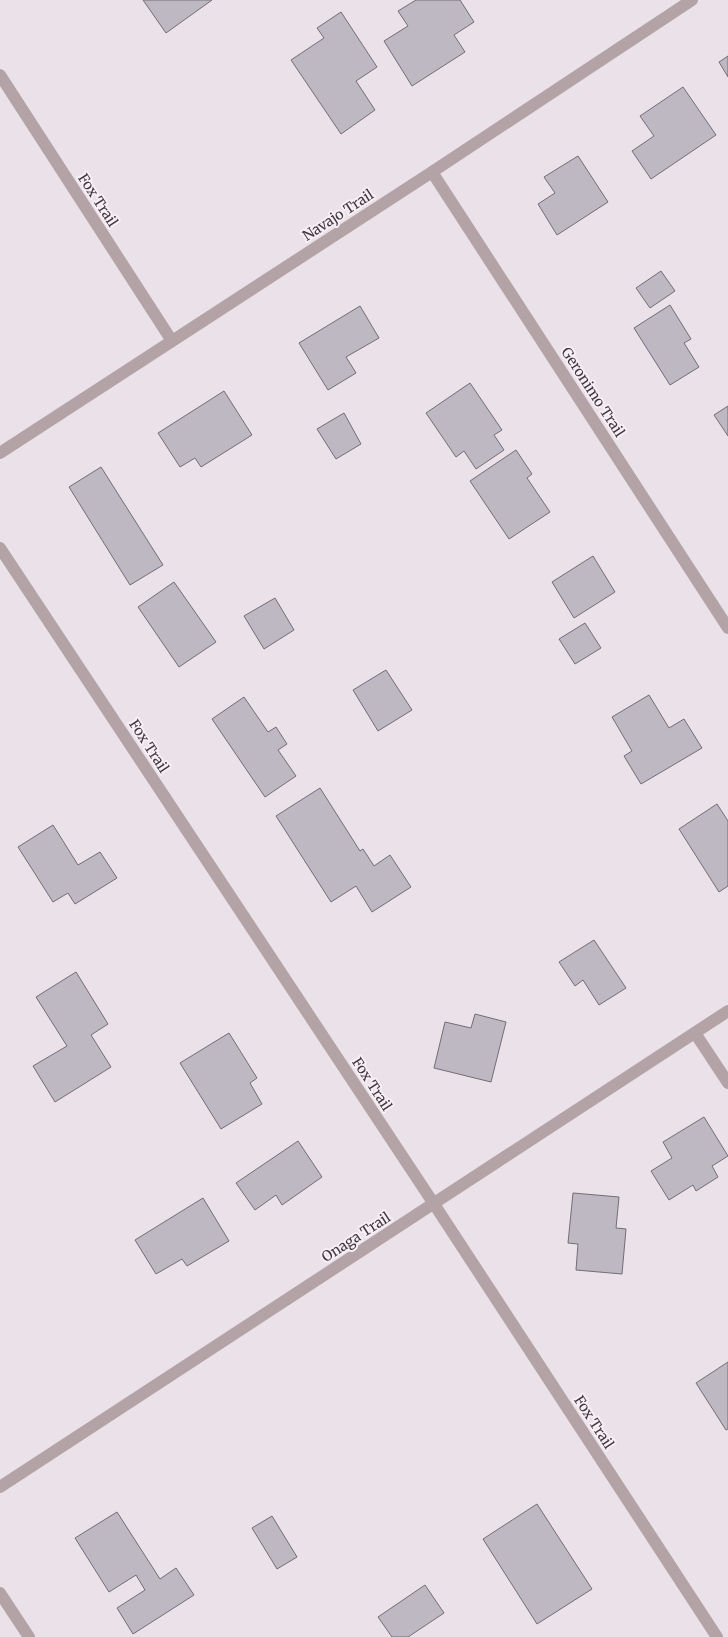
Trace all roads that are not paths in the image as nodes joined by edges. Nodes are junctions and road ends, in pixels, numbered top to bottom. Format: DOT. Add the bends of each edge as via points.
graph roads {
  1 [pos="692,0"];
  2 [pos="0,75"];
  3 [pos="432,172"];
  4 [pos="172,341"];
  5 [pos="0,453"];
  6 [pos="0,548"];
  7 [pos="728,628"];
  8 [pos="728,1011"];
  9 [pos="695,1033"];
  10 [pos="728,1083"];
  11 [pos="434,1204"];
  12 [pos="0,1487"];
  13 [pos="0,1594"];
  14 [pos="29,1637"];
  15 [pos="717,1637"];
  1 -- 3 [label="street, Navajo Trail"];
  2 -- 4 [label="street, Fox Trail"];
  3 -- 4 [label="street, Navajo Trail"];
  3 -- 7 [label="street, Geronimo Trail"];
  4 -- 5 [label="street, Navajo Trail"];
  6 -- 11 [label="street, Fox Trail"];
  8 -- 9 [label="street, Onaga Trail"];
  9 -- 10 [label="street"];
  9 -- 11 [label="street, Onaga Trail"];
  11 -- 12 [label="street, Onaga Trail"];
  11 -- 15 [label="street, Fox Trail"];
  13 -- 14 [label="street"];
}
